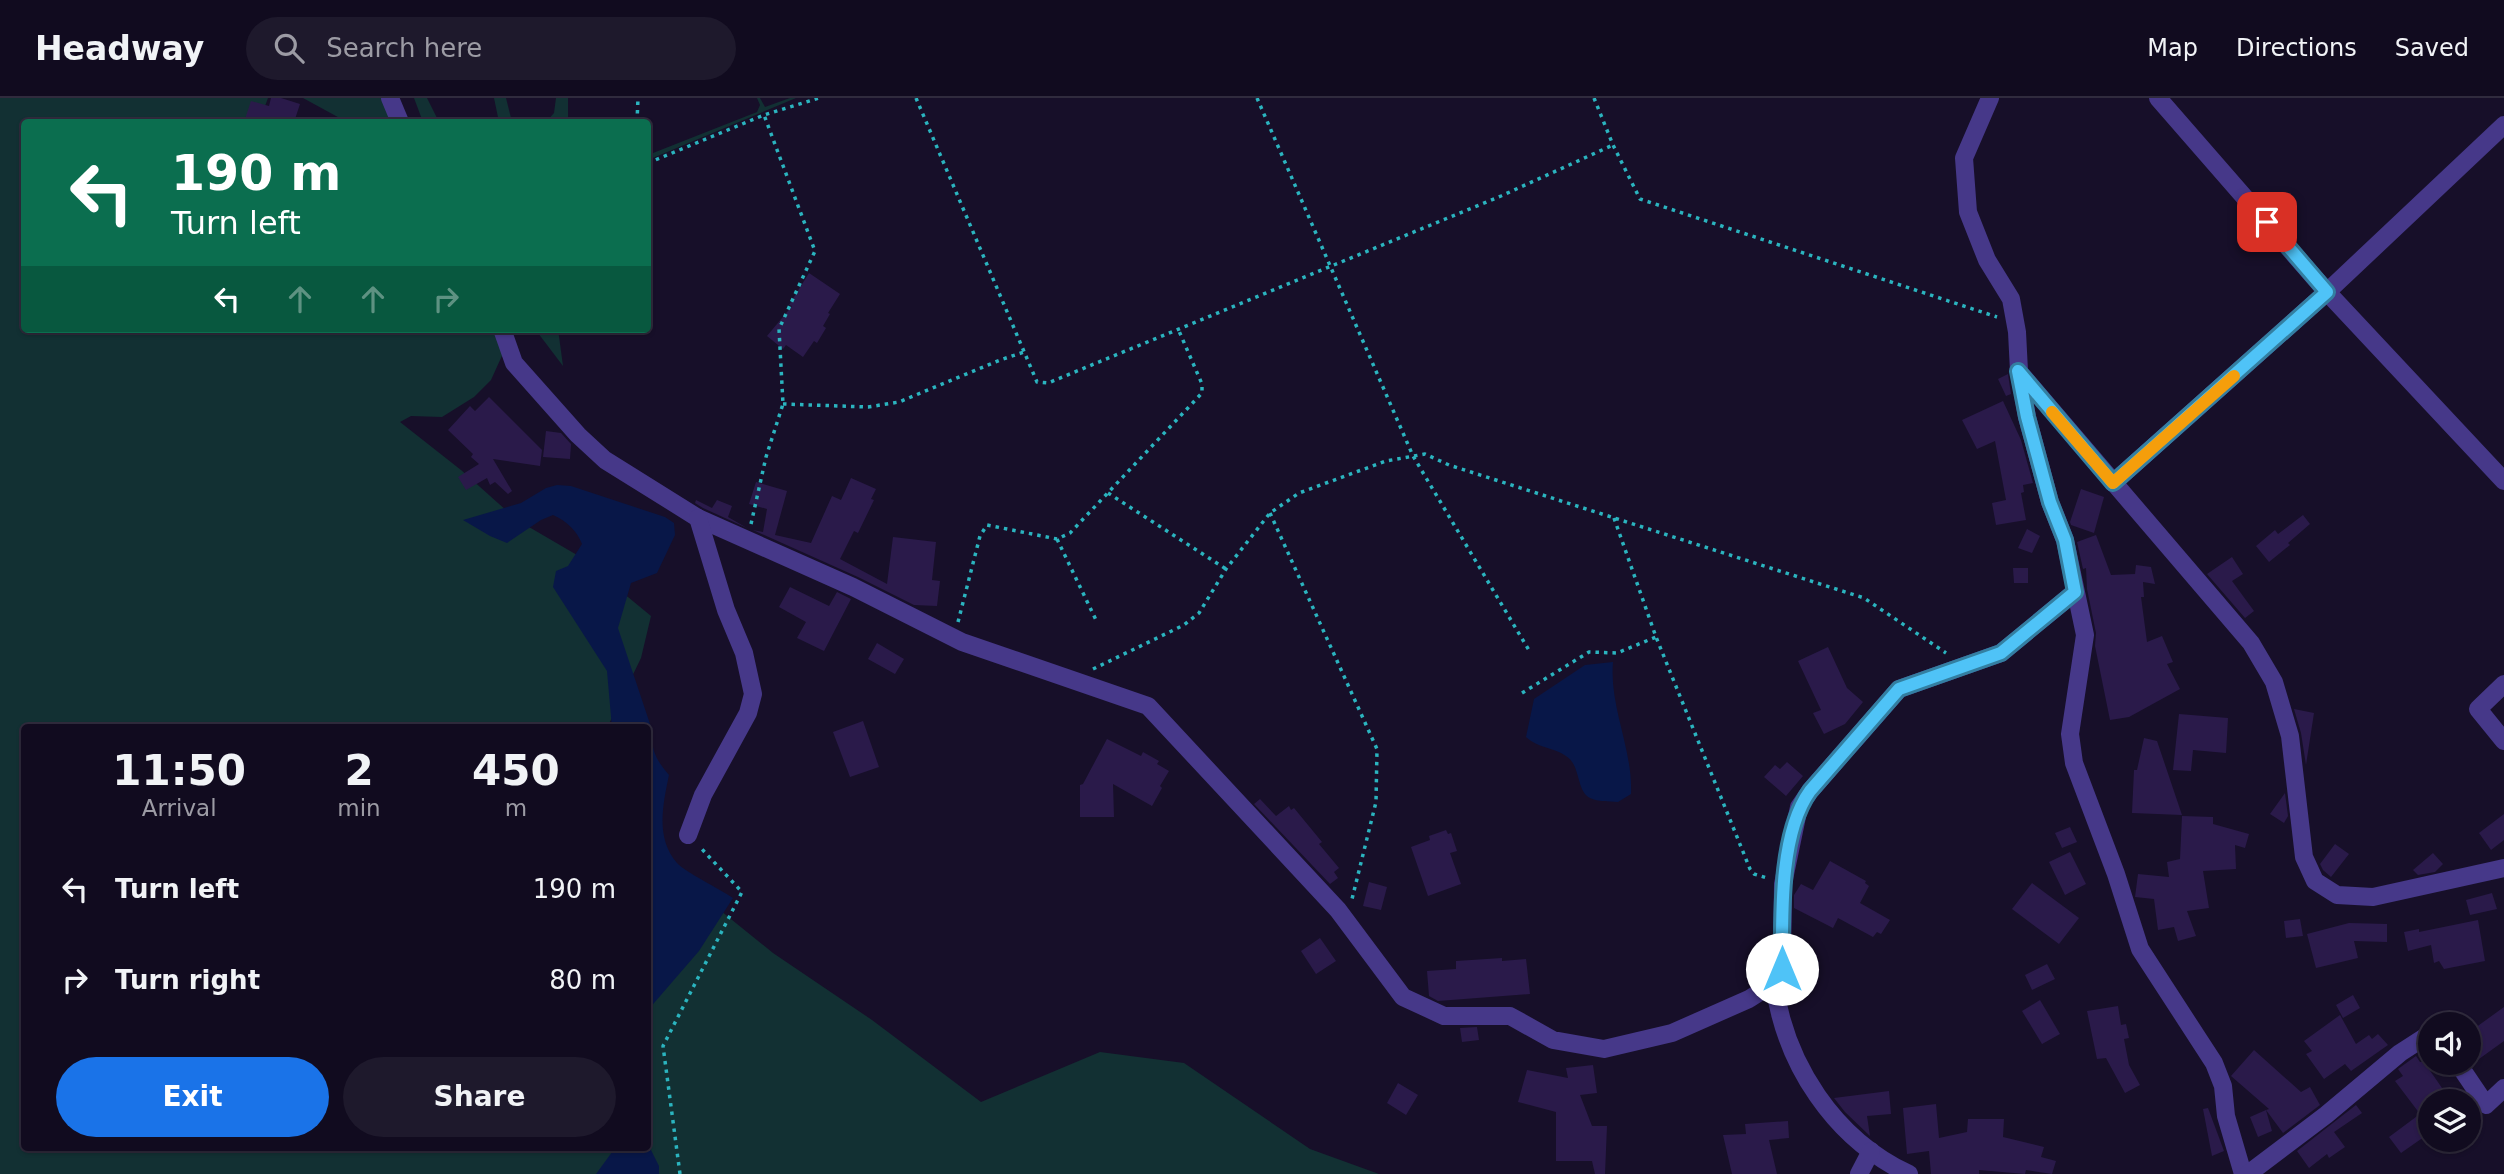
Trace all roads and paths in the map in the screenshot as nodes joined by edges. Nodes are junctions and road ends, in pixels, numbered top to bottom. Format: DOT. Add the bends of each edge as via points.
graph roads {
  1 [pos="390,98"];
  2 [pos="638,98"];
  3 [pos="818,98"];
  4 [pos="916,98"];
  5 [pos="1257,98"];
  6 [pos="1594,98"];
  7 [pos="1990,98"];
  8 [pos="2158,98"];
  9 [pos="764,116"];
  10 [pos="399,119"];
  11 [pos="637,119"];
  12 [pos="2504,125"];
  13 [pos="1613,145"];
  14 [pos="651,162"];
  15 [pos="1329,268"];
  16 [pos="2327,292"];
  17 [pos="1999,317"];
  18 [pos="1179,331"];
  19 [pos="503,333"];
  20 [pos="624,333"];
  21 [pos="624,336"];
  22 [pos="1024,352"];
  23 [pos="2018,371"];
  24 [pos="783,404"];
  25 [pos="1413,456"];
  26 [pos="2504,481"];
  27 [pos="2113,483"];
  28 [pos="1108,493"];
  29 [pos="1270,513"];
  30 [pos="698,518"];
  31 [pos="1614,518"];
  32 [pos="1057,539"];
  33 [pos="748,540"];
  34 [pos="1226,569"];
  35 [pos="2075,592"];
  36 [pos="1096,620"];
  37 [pos="1656,637"];
  38 [pos="954,638"];
  39 [pos="1530,652"];
  40 [pos="1967,667"];
  41 [pos="1072,680"];
  42 [pos="2504,684"];
  43 [pos="1522,693"];
  44 [pos="2504,741"];
  45 [pos="688,835"];
  46 [pos="2504,868"];
  47 [pos="1783,884"];
  48 [pos="1347,922"];
  49 [pos="1774,984"];
  50 [pos="2418,1041"];
  51 [pos="2466,1075"];
  52 [pos="2504,1088"];
  53 [pos="1871,1151"];
  54 [pos="680,1174"];
  55 [pos="1859,1174"];
  56 [pos="1909,1174"];
  57 [pos="2245,1174"];
  1 -- 10 [label="street"];
  2 -- 11 [label="path"];
  3 -- 9 [label="path"];
  4 -- 22 [label="path"];
  5 -- 15 [label="path"];
  6 -- 13 [label="path"];
  7 -- 23 [label="street" via="1964,158 1968,212 1987,260 2011,299"];
  8 -- 16 [label="street"];
  9 -- 14 [label="path"];
  9 -- 24 [label="path" via="815,251 779,330"];
  12 -- 16 [label="street"];
  13 -- 15 [label="path"];
  13 -- 17 [label="path" via="1640,199"];
  15 -- 18 [label="path"];
  15 -- 25 [label="path"];
  16 -- 26 [label="street"];
  16 -- 27 [label="street"];
  18 -- 22 [label="path" via="1048,383 1037,382"];
  18 -- 28 [label="path" via="1202,393"];
  19 -- 30 [label="street" via="514,363 578,435 605,460"];
  20 -- 21 [label="path"];
  22 -- 24 [label="path" via="899,402 868,407"];
  23 -- 27 [label="street"];
  23 -- 35 [label="street"];
  24 -- 33 [label="path"];
  25 -- 29 [label="path" via="1386,461 1299,493"];
  25 -- 31 [label="path" via="1425,454"];
  25 -- 39 [label="path"];
  27 -- 46 [label="street" via="2251,643 2274,681 2290,736 2304,857 2315,881 2337,895 2373,897"];
  28 -- 32 [label="path" via="1070,533"];
  28 -- 34 [label="path"];
  29 -- 34 [label="path"];
  29 -- 48 [label="path" via="1377,749 1376,802"];
  30 -- 33 [label="street"];
  30 -- 45 [label="street" via="744,653 753,694"];
  31 -- 37 [label="path"];
  31 -- 40 [label="path" via="1864,598"];
  32 -- 36 [label="path"];
  32 -- 38 [label="path" via="987,525 980,536"];
  33 -- 38 [label="street"];
  34 -- 41 [label="path" via="1199,613 1184,625"];
  35 -- 40 [label="street" via="2001,653"];
  35 -- 57 [label="street" via="2085,635 2070,734 2074,763 2140,949 2214,1063"];
  37 -- 43 [label="path" via="1617,653 1588,652"];
  37 -- 47 [label="path" via="1749,869"];
  38 -- 41 [label="street"];
  40 -- 47 [label="street" via="1899,689 1810,791 1799,807"];
  41 -- 48 [label="street" via="1148,706"];
  42 -- 44 [label="street" via="2477,709"];
  45 -- 54 [label="path" via="743,892 663,1046"];
  47 -- 49 [label="street" via="1782,969"];
  48 -- 49 [label="street" via="1403,997 1444,1016 1510,1016 1553,1040 1604,1049 1672,1033"];
  49 -- 53 [label="street" via="1777,1008 1806,1082 1848,1135"];
  50 -- 57 [label="street"];
  51 -- 52 [label="street" via="2486,1105"];
  53 -- 55 [label="street"];
  53 -- 56 [label="street"];
}
